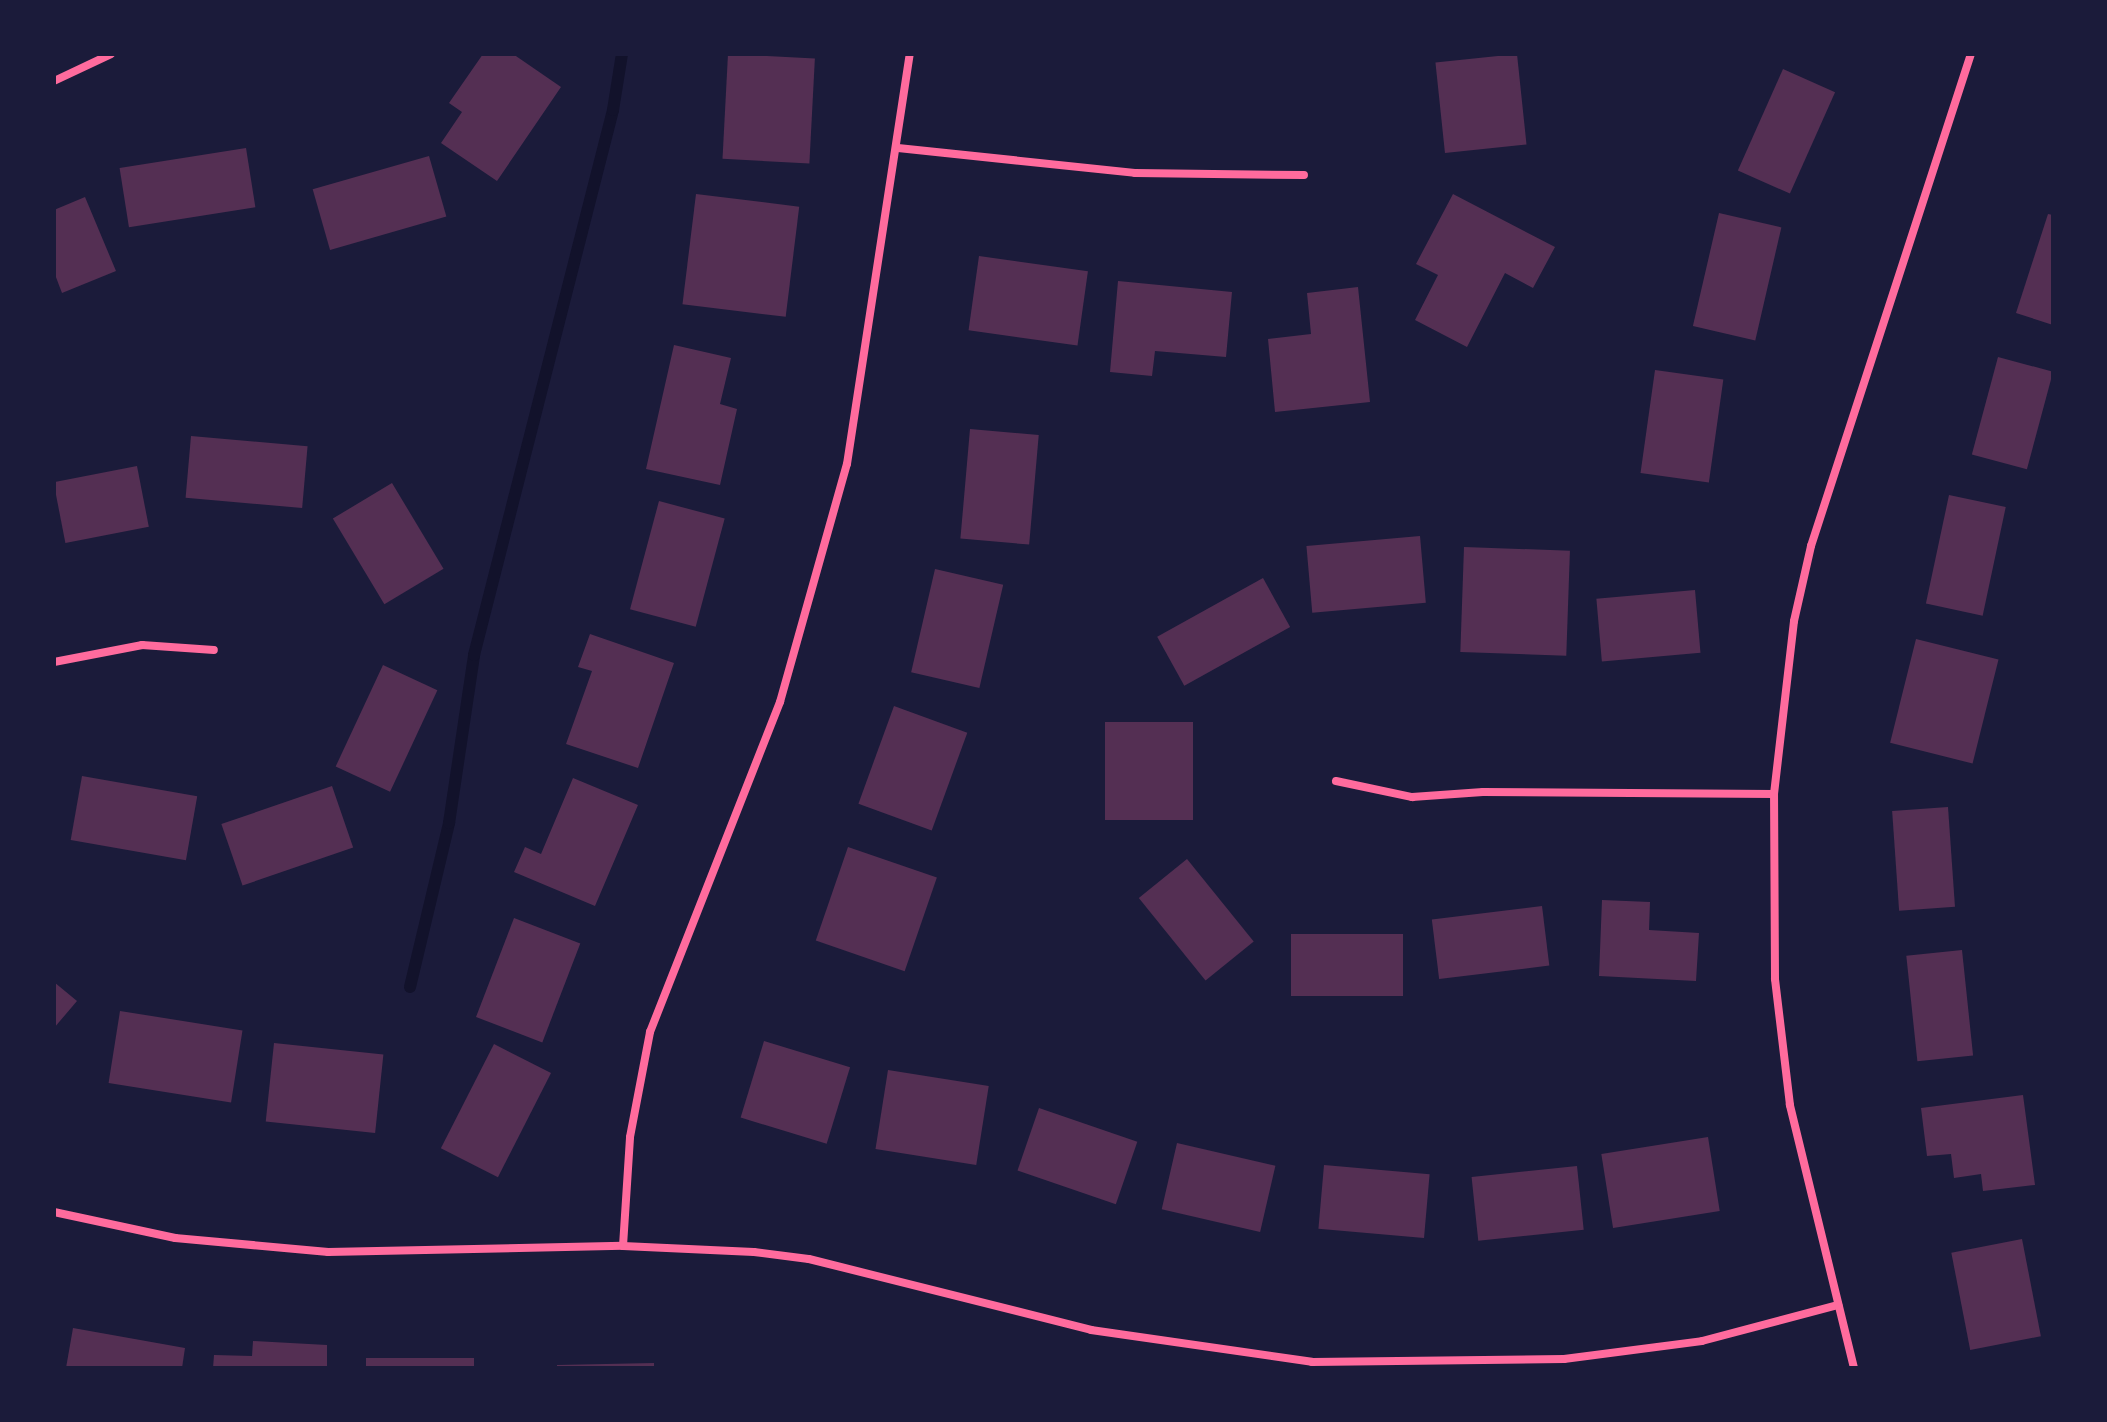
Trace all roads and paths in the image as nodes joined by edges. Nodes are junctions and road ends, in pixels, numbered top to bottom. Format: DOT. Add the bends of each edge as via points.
graph roads {
  1 [pos="111,54"];
  2 [pos="910,54"];
  3 [pos="1971,54"];
  4 [pos="54,81"];
  5 [pos="898,148"];
  6 [pos="1304,175"];
  7 [pos="214,650"];
  8 [pos="54,662"];
  9 [pos="1336,781"];
  10 [pos="1774,794"];
  11 [pos="54,1212"];
  12 [pos="623,1246"];
  13 [pos="1838,1305"];
  14 [pos="1854,1368"];
  1 -- 4 [label="street"];
  2 -- 5 [label="street"];
  3 -- 10 [label="street" via="1811,546 1794,621"];
  5 -- 6 [label="street" via="1135,173"];
  5 -- 12 [label="street" via="847,464 780,702 650,1032 630,1137"];
  7 -- 8 [label="street" via="142,645"];
  9 -- 10 [label="street" via="1412,797 1483,792"];
  10 -- 13 [label="street" via="1773,923 1785,1063 1805,1181"];
  11 -- 12 [label="street" via="175,1238 328,1252"];
  12 -- 13 [label="street" via="809,1259 1091,1330 1312,1362 1564,1359 1702,1341"];
  13 -- 14 [label="street"];
}
